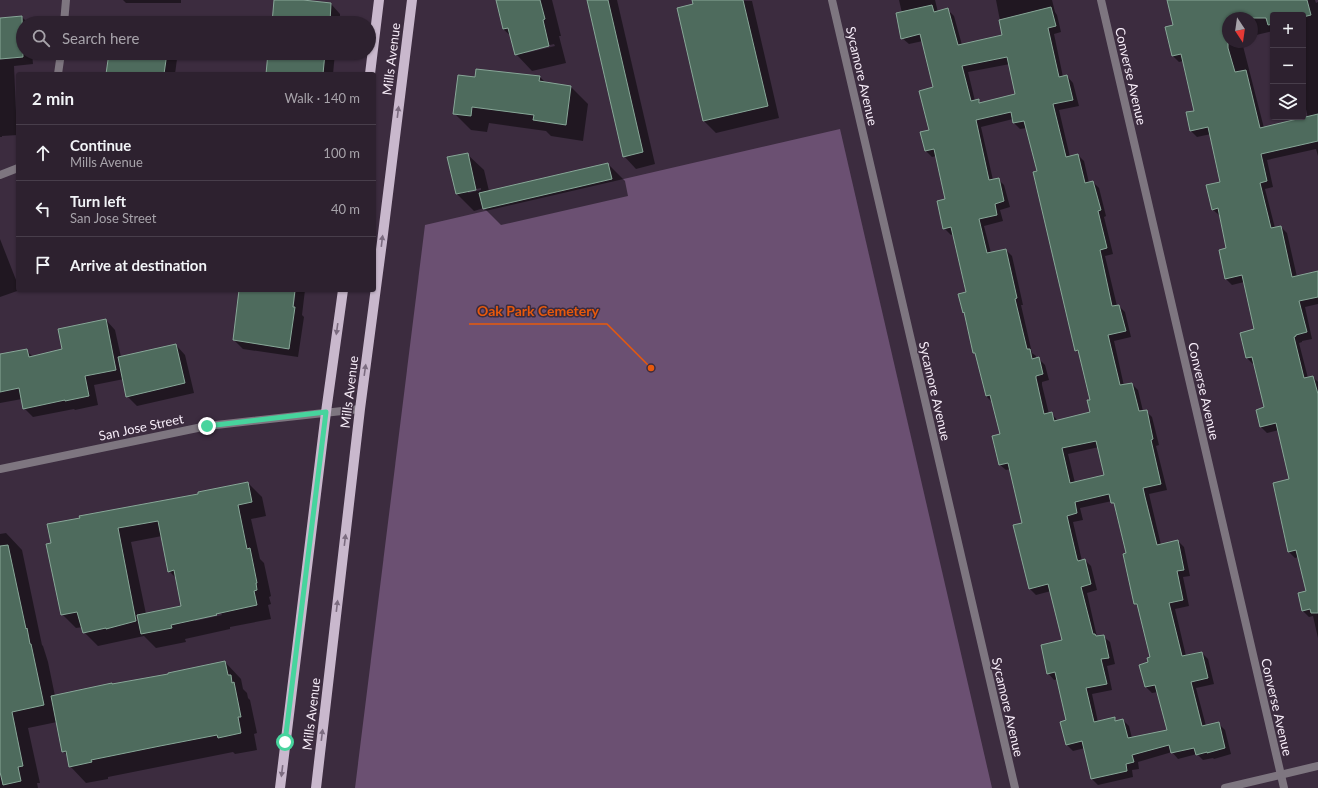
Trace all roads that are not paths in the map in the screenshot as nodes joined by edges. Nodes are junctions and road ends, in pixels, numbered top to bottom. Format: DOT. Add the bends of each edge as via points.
graph roads {
  1 [pos="66,0"];
  2 [pos="379,0"];
  3 [pos="412,0"];
  4 [pos="832,0"];
  5 [pos="1101,0"];
  6 [pos="65,16"];
  7 [pos="376,25"];
  8 [pos="59,60"];
  9 [pos="372,60"];
  10 [pos="58,72"];
  11 [pos="370,72"];
  12 [pos="16,169"];
  13 [pos="0,175"];
  14 [pos="376,287"];
  15 [pos="343,292"];
  16 [pos="375,292"];
  17 [pos="360,408"];
  18 [pos="326,412"];
  19 [pos="0,469"];
  20 [pos="1318,766"];
  21 [pos="1281,775"];
  22 [pos="280,788"];
  23 [pos="316,788"];
  24 [pos="1015,788"];
  25 [pos="1225,788"];
  26 [pos="1284,788"];
  1 -- 6 [label="street"];
  2 -- 7 [label="main road, Mills Avenue"];
  14 -- 3 [label="main road, Mills Avenue, one-way"];
  4 -- 24 [label="street, Sycamore Avenue"];
  5 -- 21 [label="street, Converse Avenue"];
  8 -- 10 [label="street"];
  9 -- 11 [label="main road, Mills Avenue"];
  12 -- 13 [label="street"];
  15 -- 18 [label="main road, Mills Avenue, one-way"];
  17 -- 16 [label="main road, Mills Avenue, one-way"];
  17 -- 18 [label="street, San Jose Street"];
  23 -- 17 [label="main road, Mills Avenue, one-way"];
  18 -- 19 [label="street, San Jose Street" via="207,426"];
  18 -- 22 [label="main road, Mills Avenue, one-way"];
  20 -- 21 [label="street"];
  21 -- 25 [label="street"];
  21 -- 26 [label="street, Converse Avenue"];
}
